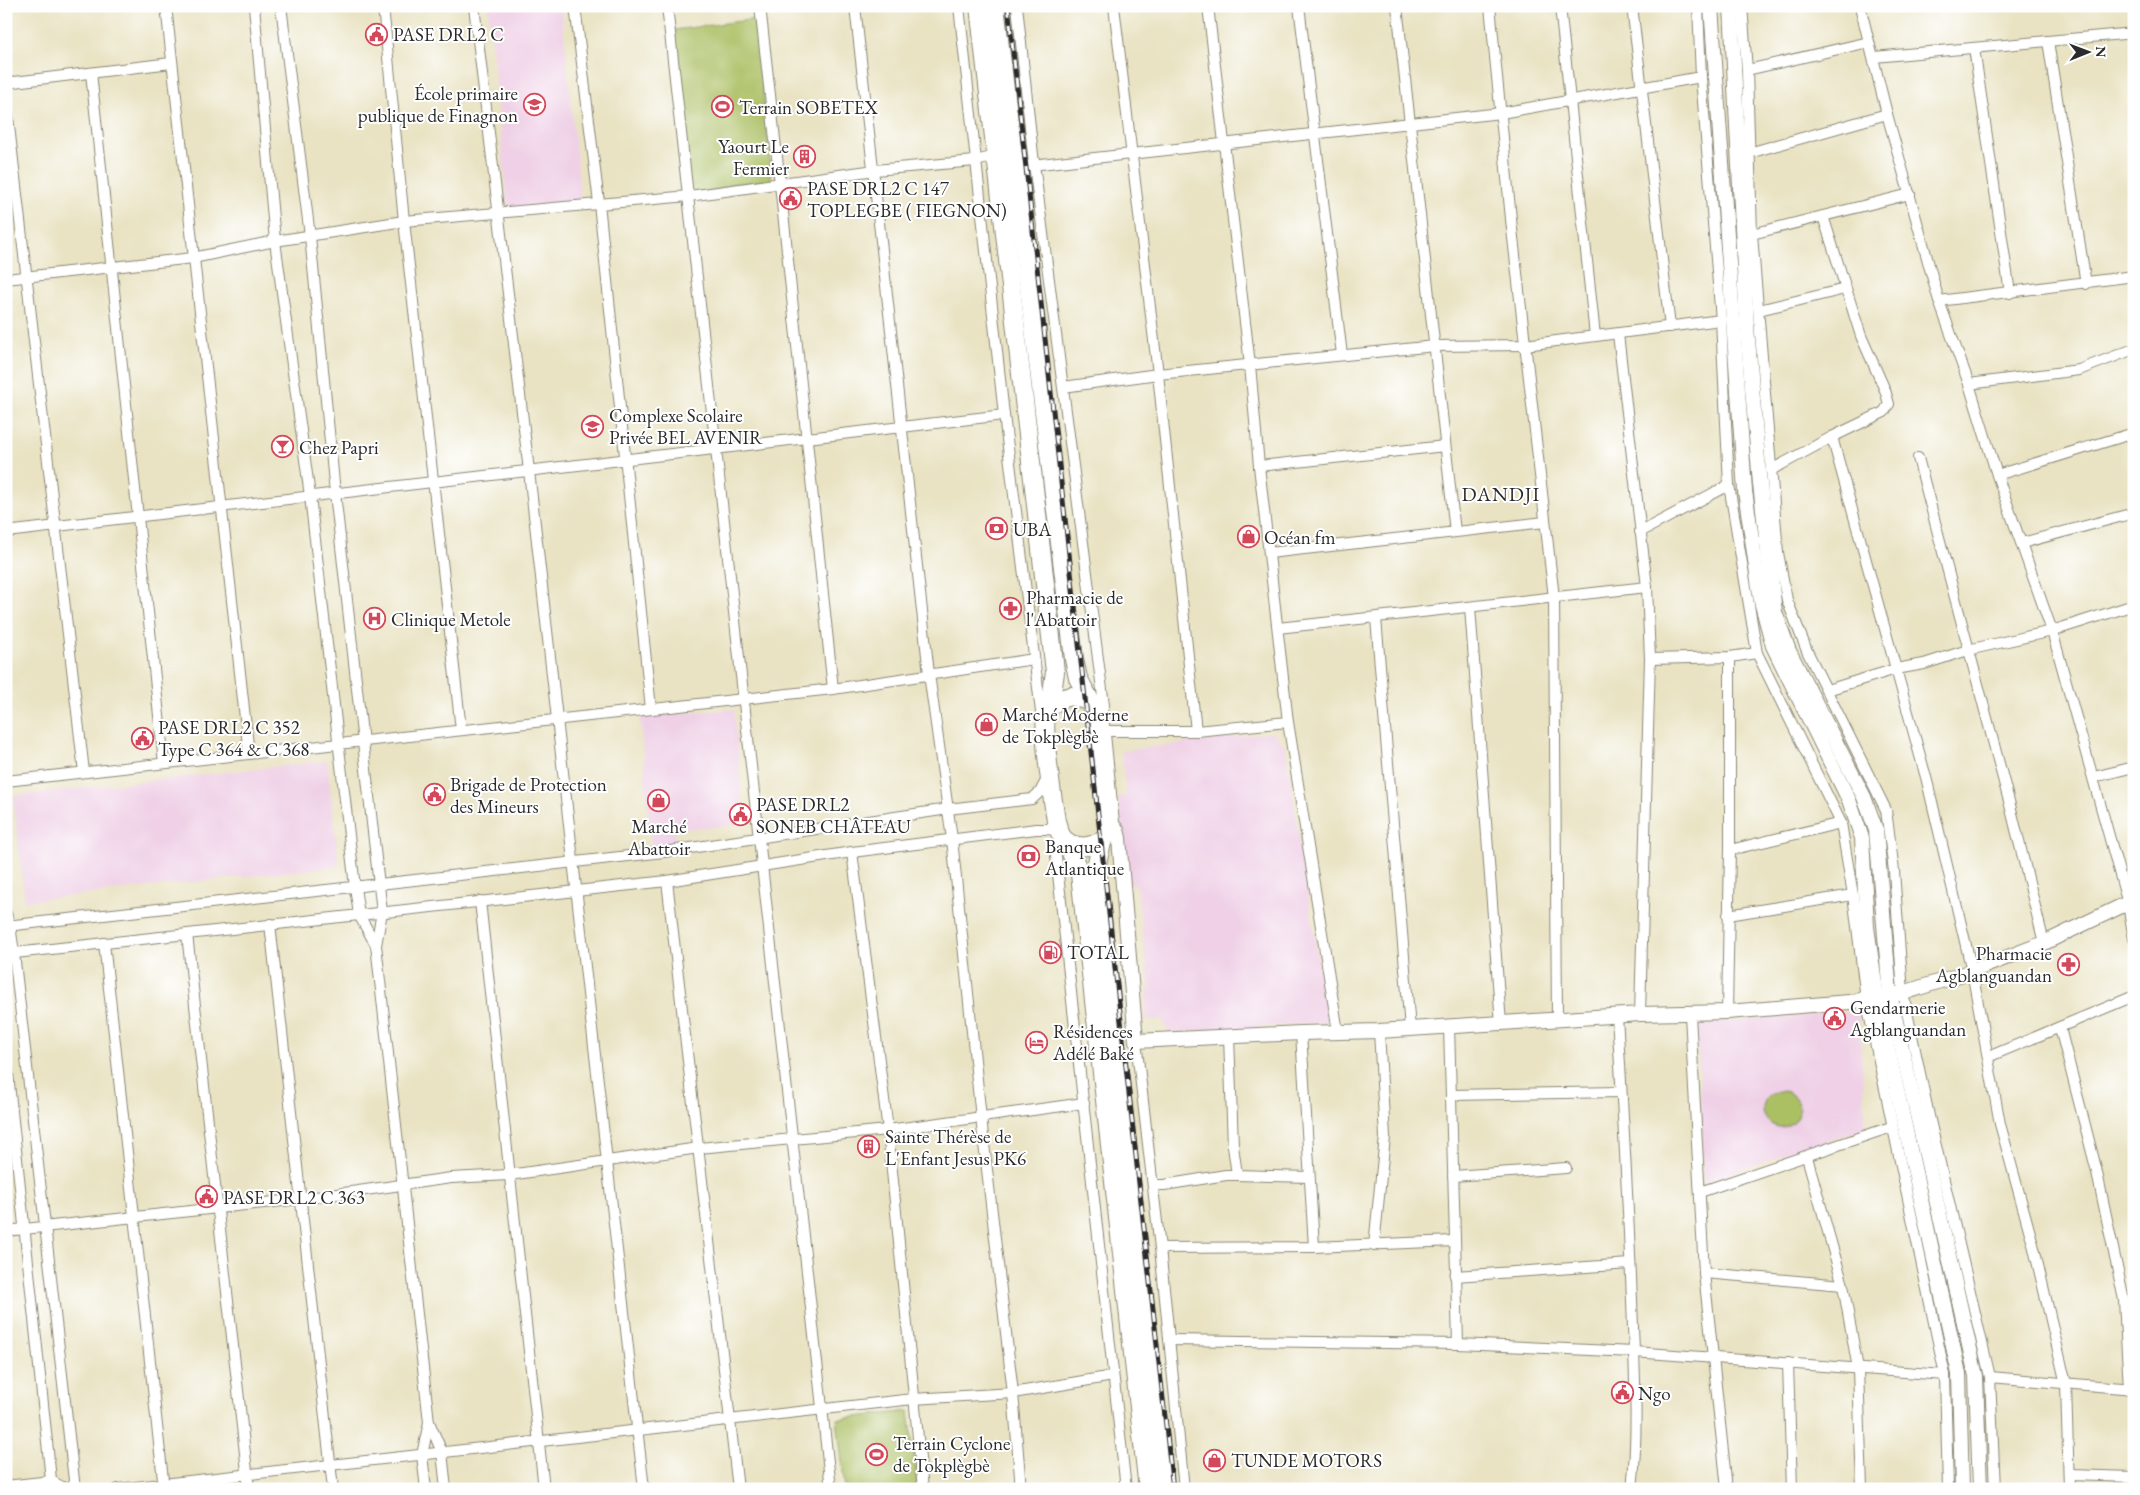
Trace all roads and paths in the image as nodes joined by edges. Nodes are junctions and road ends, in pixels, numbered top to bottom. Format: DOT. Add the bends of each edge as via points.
graph roads {
  1 [pos="166,6"];
  2 [pos="254,6"];
  3 [pos="281,6"];
  4 [pos="383,6"];
  5 [pos="474,6"];
  6 [pos="575,6"];
  7 [pos="667,6"];
  8 [pos="760,6"];
  9 [pos="856,6"];
  10 [pos="959,6"];
  11 [pos="979,6"];
  12 [pos="995,6"];
  13 [pos="1017,6"];
  14 [pos="1114,6"];
  15 [pos="1208,6"];
  16 [pos="1299,6"];
  17 [pos="1397,6"];
  18 [pos="1490,6"];
  19 [pos="1560,6"];
  20 [pos="1632,6"];
  21 [pos="1698,6"];
  22 [pos="1711,6"];
  23 [pos="1730,6"];
  24 [pos="1742,6"];
  25 [pos="1860,6"];
  26 [pos="2134,33"];
  27 [pos="2048,41"];
  28 [pos="1870,42"];
  29 [pos="1974,48"];
  30 [pos="1874,57"];
  31 [pos="171,64"];
  32 [pos="1747,70"];
  33 [pos="91,73"];
  34 [pos="1701,77"];
  35 [pos="6,83"];
  36 [pos="1642,86"];
  37 [pos="6,100"];
  38 [pos="1571,100"];
  39 [pos="1501,114"];
  40 [pos="1887,114"];
  41 [pos="1410,123"];
  42 [pos="1314,134"];
  43 [pos="1224,144"];
  44 [pos="1749,153"];
  45 [pos="1131,154"];
  46 [pos="996,156"];
  47 [pos="975,161"];
  48 [pos="1034,164"];
  49 [pos="1013,166"];
  50 [pos="875,170"];
  51 [pos="780,184"];
  52 [pos="1910,194"];
  53 [pos="689,196"];
  54 [pos="599,203"];
  55 [pos="497,214"];
  56 [pos="1823,216"];
  57 [pos="404,221"];
  58 [pos="1752,234"];
  59 [pos="310,236"];
  60 [pos="275,241"];
  61 [pos="193,258"];
  62 [pos="112,267"];
  63 [pos="2134,276"];
  64 [pos="27,277"];
  65 [pos="6,279"];
  66 [pos="2086,284"];
  67 [pos="1844,289"];
  68 [pos="2010,292"];
  69 [pos="1939,301"];
  70 [pos="1759,310"];
  71 [pos="1721,320"];
  72 [pos="1670,327"];
  73 [pos="1618,334"];
  74 [pos="1595,336"];
  75 [pos="1525,345"];
  76 [pos="1435,346"];
  77 [pos="2134,349"];
  78 [pos="1342,355"];
  79 [pos="1250,365"];
  80 [pos="1158,374"];
  81 [pos="1969,384"];
  82 [pos="1063,387"];
  83 [pos="1004,415"];
  84 [pos="901,427"];
  85 [pos="2134,433"];
  86 [pos="1832,437"];
  87 [pos="806,439"];
  88 [pos="1445,446"];
  89 [pos="716,449"];
  90 [pos="1918,458"];
  91 [pos="626,460"];
  92 [pos="1259,466"];
  93 [pos="1771,470"];
  94 [pos="529,471"];
  95 [pos="1997,475"];
  96 [pos="434,482"];
  97 [pos="1728,485"];
  98 [pos="335,494"];
  99 [pos="310,496"];
  100 [pos="221,507"];
  101 [pos="2134,513"];
  102 [pos="138,517"];
  103 [pos="1545,522"];
  104 [pos="55,526"];
  105 [pos="6,532"];
  106 [pos="1455,532"];
  107 [pos="1640,532"];
  108 [pos="2022,543"];
  109 [pos="1269,553"];
  110 [pos="1647,587"];
  111 [pos="1554,598"];
  112 [pos="1470,607"];
  113 [pos="2133,608"];
  114 [pos="1376,618"];
  115 [pos="1278,628"];
  116 [pos="2052,631"];
  117 [pos="1968,650"];
  118 [pos="1757,653"];
  119 [pos="1730,657"];
  120 [pos="1034,659"];
  121 [pos="1650,659"];
  122 [pos="1896,669"];
  123 [pos="929,674"];
  124 [pos="833,689"];
  125 [pos="1827,690"];
  126 [pos="743,699"];
  127 [pos="1050,707"];
  128 [pos="651,709"];
  129 [pos="1097,717"];
  130 [pos="557,720"];
  131 [pos="1288,722"];
  132 [pos="1046,729"];
  133 [pos="461,730"];
  134 [pos="1196,731"];
  135 [pos="363,741"];
  136 [pos="338,744"];
  137 [pos="249,754"];
  138 [pos="164,764"];
  139 [pos="2134,767"];
  140 [pos="84,772"];
  141 [pos="1050,774"];
  142 [pos="2094,777"];
  143 [pos="6,781"];
  144 [pos="948,809"];
  145 [pos="1110,823"];
  146 [pos="1841,823"];
  147 [pos="1062,836"];
  148 [pos="758,837"];
  149 [pos="952,839"];
  150 [pos="1103,839"];
  151 [pos="1730,850"];
  152 [pos="852,852"];
  153 [pos="573,862"];
  154 [pos="762,866"];
  155 [pos="667,881"];
  156 [pos="379,884"];
  157 [pos="355,887"];
  158 [pos="576,891"];
  159 [pos="1853,895"];
  160 [pos="480,902"];
  161 [pos="2131,902"];
  162 [pos="382,912"];
  163 [pos="6,914"];
  164 [pos="359,915"];
  165 [pos="1728,915"];
  166 [pos="270,924"];
  167 [pos="8,926"];
  168 [pos="187,934"];
  169 [pos="2134,939"];
  170 [pos="104,943"];
  171 [pos="2044,943"];
  172 [pos="376,945"];
  173 [pos="10,953"];
  174 [pos="1972,971"];
  175 [pos="1884,996"];
  176 [pos="2134,996"];
  177 [pos="1727,1012"];
  178 [pos="1640,1014"];
  179 [pos="1690,1014"];
  180 [pos="1617,1016"];
  181 [pos="1557,1020"];
  182 [pos="1501,1024"];
  183 [pos="1449,1027"];
  184 [pos="2060,1028"];
  185 [pos="1410,1029"];
  186 [pos="1379,1031"];
  187 [pos="1338,1032"];
  188 [pos="1301,1033"];
  189 [pos="1228,1036"];
  190 [pos="1136,1041"];
  191 [pos="6,1055"];
  192 [pos="1988,1057"];
  193 [pos="1622,1092"];
  194 [pos="1451,1094"];
  195 [pos="1084,1103"];
  196 [pos="981,1118"];
  197 [pos="1891,1127"];
  198 [pos="888,1130"];
  199 [pos="792,1138"];
  200 [pos="700,1148"];
  201 [pos="1807,1157"];
  202 [pos="608,1162"];
  203 [pos="1566,1168"];
  204 [pos="509,1175"];
  205 [pos="1237,1175"];
  206 [pos="1453,1176"];
  207 [pos="1309,1177"];
  208 [pos="1153,1184"];
  209 [pos="403,1185"];
  210 [pos="1700,1192"];
  211 [pos="301,1199"];
  212 [pos="218,1209"];
  213 [pos="134,1216"];
  214 [pos="46,1227"];
  215 [pos="26,1229"];
  216 [pos="6,1231"];
  217 [pos="1454,1241"];
  218 [pos="1374,1246"];
  219 [pos="1314,1247"];
  220 [pos="1160,1248"];
  221 [pos="1630,1264"];
  222 [pos="1704,1272"];
  223 [pos="1455,1276"];
  224 [pos="1843,1285"];
  225 [pos="1169,1340"];
  226 [pos="1458,1344"];
  227 [pos="1634,1352"];
  228 [pos="1712,1358"];
  229 [pos="1788,1364"];
  230 [pos="1858,1369"];
  231 [pos="1945,1375"];
  232 [pos="1113,1376"];
  233 [pos="1990,1377"];
  234 [pos="2066,1384"];
  235 [pos="2132,1389"];
  236 [pos="1013,1393"];
  237 [pos="913,1399"];
  238 [pos="822,1409"];
  239 [pos="730,1420"];
  240 [pos="429,1422"];
  241 [pos="637,1430"];
  242 [pos="539,1441"];
  243 [pos="442,1452"];
  244 [pos="422,1454"];
  245 [pos="331,1465"];
  246 [pos="1980,1466"];
  247 [pos="1995,1466"];
  248 [pos="247,1474"];
  249 [pos="2069,1474"];
  250 [pos="2134,1478"];
  251 [pos="51,1485"];
  252 [pos="6,1486"];
  253 [pos="164,1486"];
  254 [pos="66,1489"];
  255 [pos="75,1489"];
  256 [pos="118,1489"];
  257 [pos="249,1489"];
  258 [pos="333,1489"];
  259 [pos="426,1489"];
  260 [pos="446,1489"];
  261 [pos="544,1489"];
  262 [pos="644,1489"];
  263 [pos="738,1489"];
  264 [pos="831,1489"];
  265 [pos="923,1489"];
  266 [pos="1021,1489"];
  267 [pos="1126,1489"];
  268 [pos="1148,1489"];
  269 [pos="1165,1489"];
  270 [pos="1184,1489"];
  271 [pos="1632,1489"];
  272 [pos="1727,1489"];
  273 [pos="1792,1489"];
  274 [pos="1862,1489"];
  275 [pos="1948,1489"];
  276 [pos="1962,1489"];
  277 [pos="1980,1489"];
  278 [pos="1995,1489"];
  279 [pos="2070,1489"];
  1 -- 31 [label="street"];
  2 -- 60 [label="street"];
  3 -- 59 [label="street"];
  4 -- 57 [label="street"];
  5 -- 55 [label="street"];
  6 -- 54 [label="street"];
  7 -- 53 [label="street"];
  8 -- 51 [label="street"];
  9 -- 50 [label="street"];
  10 -- 47 [label="street"];
  11 -- 46 [label="highway"];
  12 -- 49 [label="highway"];
  13 -- 48 [label="street"];
  14 -- 45 [label="street"];
  15 -- 43 [label="street"];
  16 -- 42 [label="street"];
  17 -- 41 [label="street"];
  18 -- 39 [label="street"];
  19 -- 38 [label="street"];
  20 -- 36 [label="street"];
  21 -- 34 [label="street"];
  22 -- 175 [label="street" via="1745,491 1761,601 1773,646 1849,800 1862,838 1867,927"];
  23 -- 175 [label="street" via="1747,327 1775,612 1790,651 1864,797 1876,830"];
  24 -- 32 [label="street"];
  25 -- 28 [label="street"];
  26 -- 27 [label="street"];
  27 -- 29 [label="street"];
  27 -- 66 [label="street"];
  28 -- 30 [label="street"];
  28 -- 32 [label="street"];
  29 -- 30 [label="street"];
  29 -- 68 [label="street"];
  30 -- 40 [label="street"];
  31 -- 33 [label="street"];
  31 -- 61 [label="street"];
  32 -- 44 [label="street"];
  33 -- 35 [label="street"];
  33 -- 62 [label="street"];
  34 -- 36 [label="street"];
  34 -- 71 [label="street"];
  36 -- 38 [label="street"];
  36 -- 72 [label="street"];
  37 -- 64 [label="street"];
  38 -- 39 [label="street"];
  38 -- 74 [label="street"];
  39 -- 41 [label="street"];
  39 -- 75 [label="street"];
  40 -- 44 [label="street"];
  40 -- 52 [label="street"];
  41 -- 42 [label="street"];
  41 -- 76 [label="street"];
  42 -- 43 [label="street"];
  42 -- 78 [label="street"];
  43 -- 45 [label="street"];
  43 -- 79 [label="street"];
  44 -- 58 [label="street"];
  45 -- 48 [label="street"];
  45 -- 80 [label="street"];
  46 -- 47 [label="street"];
  46 -- 127 [label="highway" via="1055,672"];
  47 -- 50 [label="street"];
  47 -- 83 [label="street"];
  48 -- 49 [label="street"];
  48 -- 82 [label="street"];
  49 -- 129 [label="highway" via="1074,659 1078,678"];
  50 -- 51 [label="street"];
  50 -- 84 [label="street"];
  51 -- 53 [label="street"];
  51 -- 87 [label="street"];
  52 -- 56 [label="street"];
  52 -- 69 [label="street"];
  53 -- 54 [label="street"];
  53 -- 89 [label="street"];
  54 -- 55 [label="street"];
  54 -- 91 [label="street"];
  55 -- 57 [label="street"];
  55 -- 94 [label="street"];
  56 -- 58 [label="street"];
  56 -- 67 [label="street"];
  57 -- 59 [label="street"];
  57 -- 96 [label="street"];
  58 -- 70 [label="street"];
  59 -- 60 [label="street"];
  59 -- 98 [label="street"];
  60 -- 61 [label="street"];
  60 -- 99 [label="street"];
  61 -- 62 [label="street"];
  61 -- 100 [label="street"];
  62 -- 64 [label="street"];
  62 -- 102 [label="street"];
  63 -- 66 [label="street"];
  64 -- 65 [label="street"];
  64 -- 104 [label="street"];
  66 -- 68 [label="street"];
  67 -- 70 [label="street"];
  67 -- 86 [label="street" via="1889,404 1884,412"];
  68 -- 69 [label="street"];
  69 -- 81 [label="street"];
  70 -- 93 [label="street"];
  71 -- 72 [label="street"];
  71 -- 97 [label="street"];
  72 -- 73 [label="street"];
  73 -- 74 [label="street"];
  73 -- 107 [label="street"];
  74 -- 75 [label="street"];
  75 -- 76 [label="street"];
  75 -- 103 [label="street"];
  76 -- 78 [label="street"];
  76 -- 88 [label="street"];
  77 -- 81 [label="street" via="2078,370"];
  78 -- 79 [label="street"];
  79 -- 80 [label="street"];
  79 -- 92 [label="street"];
  80 -- 82 [label="street"];
  80 -- 134 [label="street"];
  81 -- 95 [label="street"];
  82 -- 129 [label="street" via="1104,705"];
  83 -- 84 [label="street"];
  83 -- 120 [label="street"];
  84 -- 87 [label="street"];
  84 -- 123 [label="street"];
  85 -- 95 [label="street"];
  86 -- 93 [label="street"];
  86 -- 122 [label="street"];
  87 -- 89 [label="street"];
  87 -- 124 [label="street"];
  88 -- 92 [label="street"];
  88 -- 106 [label="street"];
  89 -- 91 [label="street"];
  89 -- 126 [label="street"];
  90 -- 117 [label="street"];
  91 -- 94 [label="street"];
  91 -- 128 [label="street"];
  92 -- 109 [label="street"];
  93 -- 125 [label="street" via="1778,552 1787,600"];
  94 -- 96 [label="street"];
  94 -- 130 [label="street"];
  95 -- 108 [label="street"];
  96 -- 98 [label="street"];
  96 -- 133 [label="street"];
  97 -- 107 [label="street"];
  97 -- 118 [label="street"];
  98 -- 99 [label="street"];
  98 -- 135 [label="street"];
  99 -- 100 [label="street"];
  99 -- 136 [label="street"];
  100 -- 102 [label="street"];
  100 -- 137 [label="street"];
  101 -- 108 [label="street"];
  102 -- 104 [label="street"];
  102 -- 138 [label="street"];
  103 -- 106 [label="street"];
  103 -- 111 [label="street"];
  104 -- 105 [label="street"];
  104 -- 140 [label="street"];
  106 -- 109 [label="street"];
  107 -- 110 [label="street"];
  108 -- 116 [label="street"];
  109 -- 115 [label="street"];
  110 -- 111 [label="street"];
  110 -- 121 [label="street"];
  111 -- 112 [label="street"];
  111 -- 181 [label="street"];
  112 -- 114 [label="street"];
  112 -- 182 [label="street"];
  113 -- 116 [label="street"];
  114 -- 115 [label="street"];
  114 -- 185 [label="street"];
  115 -- 131 [label="street"];
  116 -- 117 [label="street"];
  116 -- 142 [label="street"];
  117 -- 122 [label="street"];
  117 -- 171 [label="street"];
  118 -- 119 [label="street"];
  118 -- 146 [label="street"];
  119 -- 121 [label="street"];
  119 -- 151 [label="street"];
  120 -- 123 [label="street"];
  120 -- 132 [label="street" via="1038,700"];
  121 -- 178 [label="street"];
  122 -- 125 [label="street"];
  122 -- 174 [label="street" via="1927,781"];
  123 -- 124 [label="street"];
  123 -- 144 [label="street"];
  124 -- 126 [label="street"];
  125 -- 175 [label="street" via="1886,810 1894,871"];
  126 -- 128 [label="street"];
  126 -- 148 [label="street"];
  127 -- 129 [label="highway" via="1060,699 1079,697"];
  127 -- 132 [label="highway" via="1046,714"];
  128 -- 130 [label="street"];
  129 -- 134 [label="street"];
  129 -- 145 [label="highway"];
  130 -- 133 [label="street"];
  130 -- 153 [label="street"];
  131 -- 134 [label="street"];
  131 -- 187 [label="street"];
  132 -- 141 [label="highway"];
  133 -- 135 [label="street"];
  135 -- 136 [label="street"];
  135 -- 156 [label="street"];
  136 -- 137 [label="street"];
  136 -- 157 [label="street"];
  137 -- 138 [label="street"];
  138 -- 140 [label="street"];
  139 -- 142 [label="street"];
  140 -- 143 [label="street"];
  141 -- 144 [label="street" via="1032,800"];
  141 -- 147 [label="highway"];
  142 -- 161 [label="street"];
  144 -- 148 [label="street"];
  144 -- 149 [label="street"];
  145 -- 150 [label="highway"];
  145 -- 190 [label="street" via="1119,838"];
  146 -- 151 [label="street"];
  146 -- 159 [label="street"];
  147 -- 149 [label="street" via="1048,829 1036,829"];
  147 -- 150 [label="highway" via="1077,846"];
  147 -- 195 [label="street" via="1056,856"];
  147 -- 268 [label="highway" via="1080,874"];
  148 -- 153 [label="street"];
  148 -- 154 [label="street"];
  149 -- 152 [label="street"];
  149 -- 196 [label="street"];
  150 -- 269 [label="highway" via="1097,873"];
  151 -- 165 [label="street"];
  152 -- 154 [label="street"];
  152 -- 198 [label="street"];
  153 -- 156 [label="street"];
  153 -- 158 [label="street"];
  154 -- 155 [label="street"];
  154 -- 199 [label="street"];
  155 -- 158 [label="street"];
  155 -- 200 [label="street"];
  156 -- 157 [label="street"];
  156 -- 162 [label="street"];
  157 -- 164 [label="street"];
  157 -- 167 [label="street"];
  158 -- 160 [label="street"];
  158 -- 202 [label="street"];
  159 -- 165 [label="street"];
  159 -- 175 [label="street"];
  160 -- 162 [label="street"];
  160 -- 204 [label="street"];
  161 -- 169 [label="street"];
  161 -- 171 [label="street"];
  162 -- 164 [label="street"];
  162 -- 172 [label="street"];
  163 -- 167 [label="street"];
  164 -- 166 [label="street"];
  164 -- 172 [label="street"];
  165 -- 177 [label="street"];
  166 -- 168 [label="street"];
  166 -- 211 [label="street"];
  167 -- 173 [label="street"];
  168 -- 170 [label="street"];
  168 -- 212 [label="street"];
  170 -- 173 [label="street"];
  170 -- 213 [label="street"];
  171 -- 174 [label="street"];
  172 -- 209 [label="street"];
  173 -- 214 [label="street"];
  174 -- 175 [label="street"];
  174 -- 192 [label="street"];
  175 -- 177 [label="street"];
  175 -- 197 [label="street"];
  175 -- 233 [label="street" via="1928,1116"];
  175 -- 246 [label="street" via="1976,1376"];
  175 -- 276 [label="street" via="1959,1374"];
  176 -- 184 [label="street"];
  177 -- 179 [label="street"];
  178 -- 179 [label="street"];
  178 -- 180 [label="street"];
  179 -- 210 [label="street"];
  180 -- 181 [label="street"];
  180 -- 193 [label="street"];
  181 -- 182 [label="street"];
  182 -- 183 [label="street"];
  183 -- 185 [label="street"];
  183 -- 194 [label="street"];
  184 -- 192 [label="street"];
  184 -- 235 [label="street" via="2096,1168 2124,1300"];
  185 -- 186 [label="street"];
  186 -- 187 [label="street"];
  186 -- 218 [label="street" via="1385,1137"];
  187 -- 188 [label="street"];
  188 -- 189 [label="street"];
  188 -- 207 [label="street"];
  189 -- 190 [label="street"];
  189 -- 205 [label="street" via="1233,1153"];
  190 -- 208 [label="street"];
  191 -- 215 [label="street"];
  192 -- 234 [label="street" via="2000,1124"];
  193 -- 194 [label="street"];
  193 -- 221 [label="street"];
  194 -- 206 [label="street"];
  195 -- 196 [label="street"];
  195 -- 232 [label="street"];
  196 -- 198 [label="street"];
  196 -- 236 [label="street"];
  197 -- 201 [label="street"];
  197 -- 231 [label="street"];
  198 -- 199 [label="street"];
  198 -- 237 [label="street"];
  199 -- 200 [label="street"];
  199 -- 238 [label="street"];
  200 -- 202 [label="street"];
  200 -- 239 [label="street"];
  201 -- 210 [label="street"];
  201 -- 224 [label="street"];
  202 -- 204 [label="street"];
  202 -- 241 [label="street"];
  203 -- 206 [label="street"];
  204 -- 209 [label="street"];
  204 -- 242 [label="street"];
  205 -- 207 [label="street"];
  205 -- 208 [label="street"];
  206 -- 217 [label="street"];
  207 -- 219 [label="street"];
  208 -- 220 [label="street"];
  209 -- 211 [label="street"];
  209 -- 240 [label="street"];
  210 -- 222 [label="street"];
  211 -- 212 [label="street"];
  211 -- 245 [label="street"];
  212 -- 213 [label="street"];
  212 -- 248 [label="street"];
  213 -- 214 [label="street"];
  213 -- 253 [label="street"];
  214 -- 215 [label="street"];
  214 -- 255 [label="street"];
  215 -- 216 [label="street"];
  215 -- 251 [label="street"];
  217 -- 218 [label="street"];
  217 -- 223 [label="street"];
  218 -- 219 [label="street"];
  219 -- 220 [label="street"];
  220 -- 225 [label="street"];
  221 -- 223 [label="street"];
  221 -- 227 [label="street"];
  222 -- 224 [label="street"];
  222 -- 228 [label="street"];
  223 -- 226 [label="street"];
  224 -- 230 [label="street"];
  225 -- 226 [label="street"];
  225 -- 270 [label="street"];
  226 -- 227 [label="street"];
  227 -- 228 [label="street"];
  227 -- 271 [label="street" via="1635,1463"];
  228 -- 229 [label="street"];
  228 -- 272 [label="street"];
  229 -- 230 [label="street"];
  229 -- 273 [label="street"];
  230 -- 231 [label="street"];
  230 -- 274 [label="street"];
  231 -- 275 [label="street"];
  232 -- 236 [label="street"];
  232 -- 267 [label="street"];
  233 -- 234 [label="street"];
  233 -- 247 [label="street"];
  234 -- 235 [label="street"];
  234 -- 249 [label="street"];
  236 -- 237 [label="street"];
  236 -- 266 [label="street"];
  237 -- 238 [label="street"];
  237 -- 265 [label="street"];
  238 -- 239 [label="street"];
  238 -- 264 [label="street"];
  239 -- 241 [label="street"];
  239 -- 263 [label="street"];
  240 -- 243 [label="street"];
  240 -- 244 [label="street"];
  241 -- 242 [label="street"];
  241 -- 262 [label="street"];
  242 -- 243 [label="street"];
  242 -- 261 [label="street"];
  243 -- 244 [label="street"];
  243 -- 260 [label="street"];
  244 -- 245 [label="street"];
  244 -- 259 [label="street"];
  245 -- 248 [label="street"];
  245 -- 258 [label="street"];
  246 -- 247 [label="street"];
  246 -- 277 [label="street"];
  247 -- 278 [label="street"];
  248 -- 253 [label="street"];
  248 -- 257 [label="street"];
  249 -- 250 [label="street"];
  249 -- 279 [label="street"];
  251 -- 252 [label="street"];
  251 -- 254 [label="street"];
  253 -- 256 [label="street"];
}
